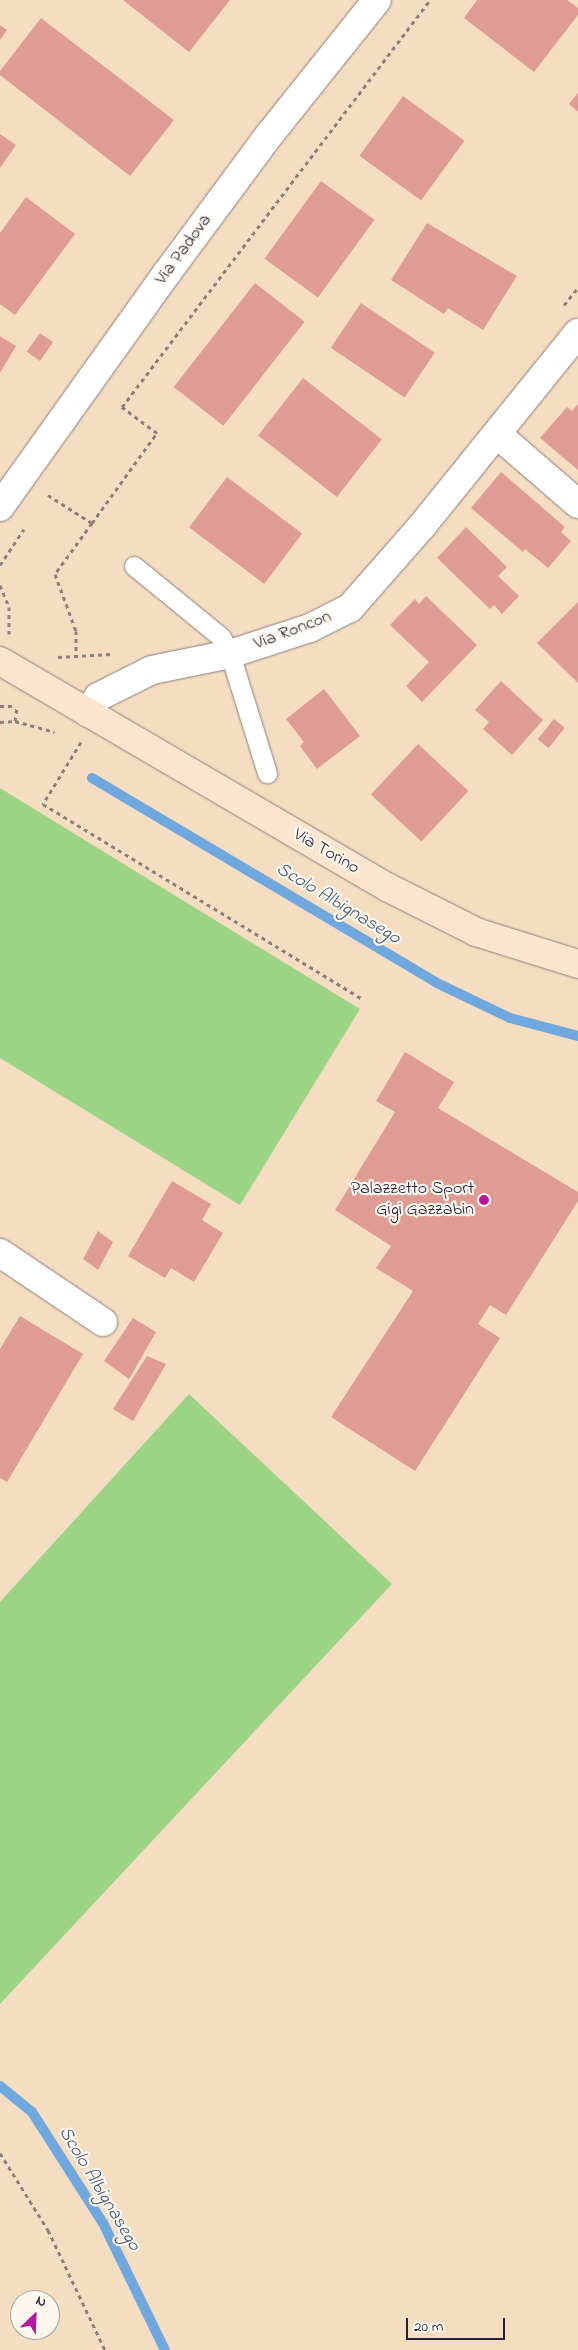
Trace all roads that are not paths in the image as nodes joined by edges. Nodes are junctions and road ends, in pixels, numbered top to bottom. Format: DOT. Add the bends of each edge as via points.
graph roads {
  1 [pos="374,1"];
  2 [pos="578,333"];
  3 [pos="496,434"];
  4 [pos="578,504"];
  5 [pos="0,507"];
  6 [pos="134,566"];
  7 [pos="7,651"];
  8 [pos="230,654"];
  9 [pos="88,713"];
  10 [pos="267,773"];
  11 [pos="578,964"];
  12 [pos="2,1258"];
  13 [pos="103,1322"];
  1 -- 5 [label="street, Via Padova" via="167,273"];
  2 -- 3 [label="street, Via Roncon"];
  3 -- 4 [label="street"];
  3 -- 8 [label="street, Via Roncon" via="350,608 310,628"];
  6 -- 8 [label="lane" via="221,637"];
  7 -- 9 [label="street"];
  8 -- 9 [label="street, Via Roncon" via="187,661 136,677 98,697"];
  8 -- 10 [label="lane"];
  9 -- 11 [label="street, Via Torino" via="387,888 476,932"];
  12 -- 13 [label="street"];
}
